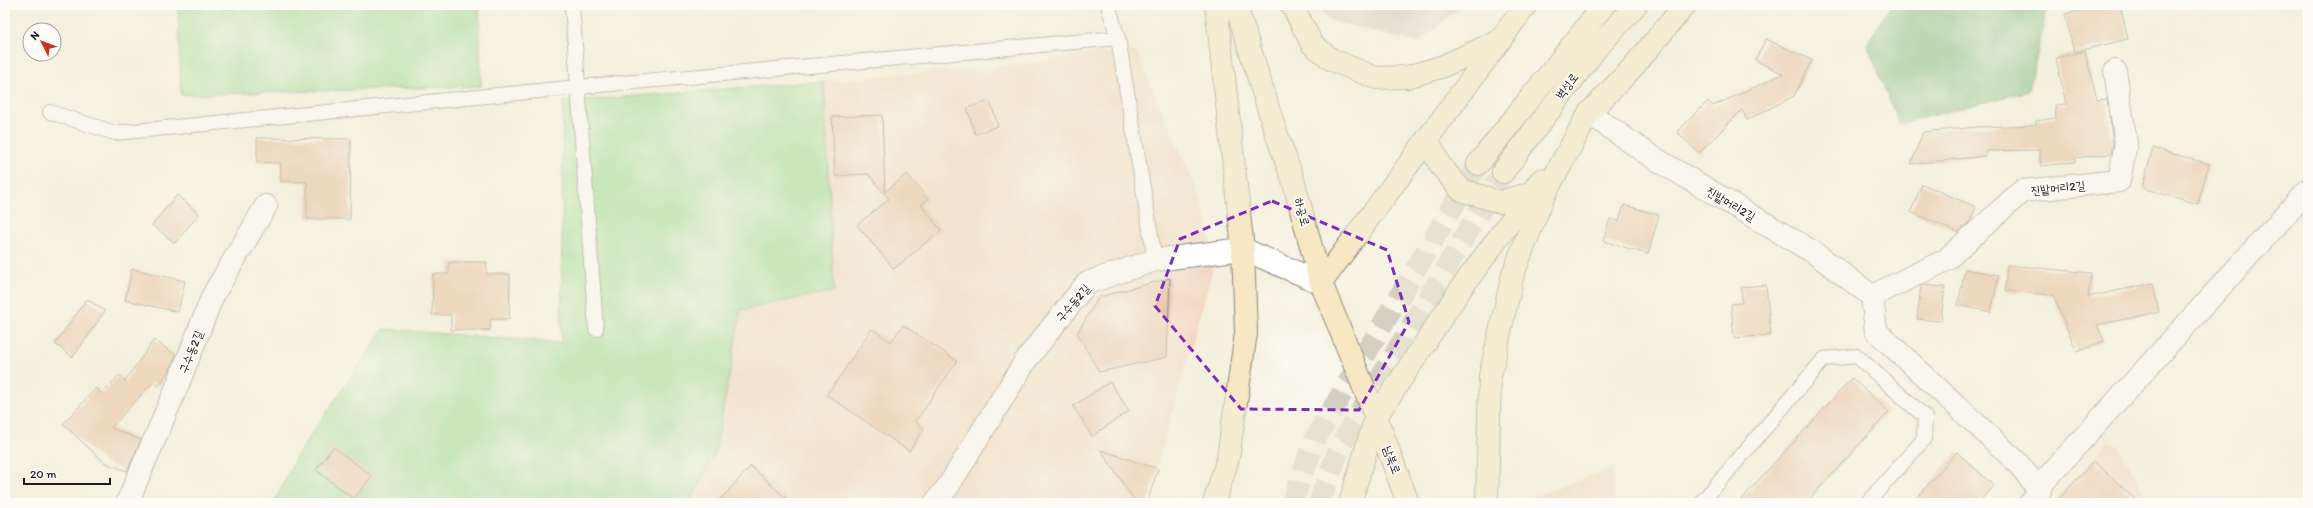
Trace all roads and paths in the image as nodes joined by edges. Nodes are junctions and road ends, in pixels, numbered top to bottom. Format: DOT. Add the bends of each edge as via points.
graph roads {
  1 [pos="572,5"];
  2 [pos="1108,5"];
  3 [pos="1216,5"];
  4 [pos="1236,5"];
  5 [pos="1292,5"];
  6 [pos="1526,5"];
  7 [pos="1604,5"];
  8 [pos="1636,5"];
  9 [pos="1685,5"];
  10 [pos="1118,38"];
  11 [pos="1500,40"];
  12 [pos="2115,71"];
  13 [pos="578,87"];
  14 [pos="50,112"];
  15 [pos="1589,113"];
  16 [pos="1427,139"];
  17 [pos="1478,164"];
  18 [pos="1503,172"];
  19 [pos="2308,190"];
  20 [pos="1531,193"];
  21 [pos="266,206"];
  22 [pos="1243,249"];
  23 [pos="1155,260"];
  24 [pos="1321,283"];
  25 [pos="1872,296"];
  26 [pos="596,329"];
  27 [pos="1376,417"];
  28 [pos="2034,496"];
  29 [pos="127,503"];
  30 [pos="935,503"];
  31 [pos="1214,503"];
  32 [pos="1350,503"];
  33 [pos="1408,503"];
  34 [pos="1487,503"];
  35 [pos="1700,503"];
  36 [pos="1867,503"];
  1 -- 13 [label="lane"];
  2 -- 10 [label="lane"];
  3 -- 22 [label="main road"];
  4 -- 24 [label="main road, 하공로" via="1293,180"];
  5 -- 11 [label="main road" via="1312,44 1332,60 1376,78 1407,76 1441,67"];
  6 -- 11 [label="main road"];
  7 -- 17 [label="main road, 벽성로"];
  8 -- 18 [label="main road, 벽성로" via="1595,50"];
  9 -- 15 [label="main road" via="1633,67"];
  10 -- 13 [label="lane"];
  10 -- 23 [label="lane"];
  11 -- 16 [label="main road"];
  12 -- 25 [label="street, 진밭머리2길" via="2126,142 2119,181 2022,192 1946,260"];
  13 -- 14 [label="lane" via="115,133"];
  13 -- 26 [label="lane"];
  15 -- 20 [label="main road"];
  15 -- 25 [label="street, 진밭머리2길" via="1649,155 1813,252"];
  15 -- 34 [label="main road" via="1543,197 1513,274 1490,376"];
  16 -- 20 [label="main road" via="1440,165 1461,190 1500,202"];
  16 -- 24 [label="main road"];
  19 -- 28 [label="street"];
  20 -- 27 [label="main road" via="1462,287"];
  21 -- 29 [label="street, 구수동2길" via="213,295"];
  22 -- 23 [label="street, 구수동2길"];
  22 -- 24 [label="street"];
  22 -- 31 [label="main road" via="1246,333 1228,458"];
  23 -- 30 [label="street, 구수동2길" via="1088,283 1026,360 949,485"];
  24 -- 27 [label="main road, 하공로"];
  25 -- 28 [label="street" via="1876,331 2017,462"];
  27 -- 32 [label="main road"];
  27 -- 33 [label="main road, 남북로"];
  35 -- 36 [label="lane" via="1824,359 1857,356 1925,417 1924,440"];
}
